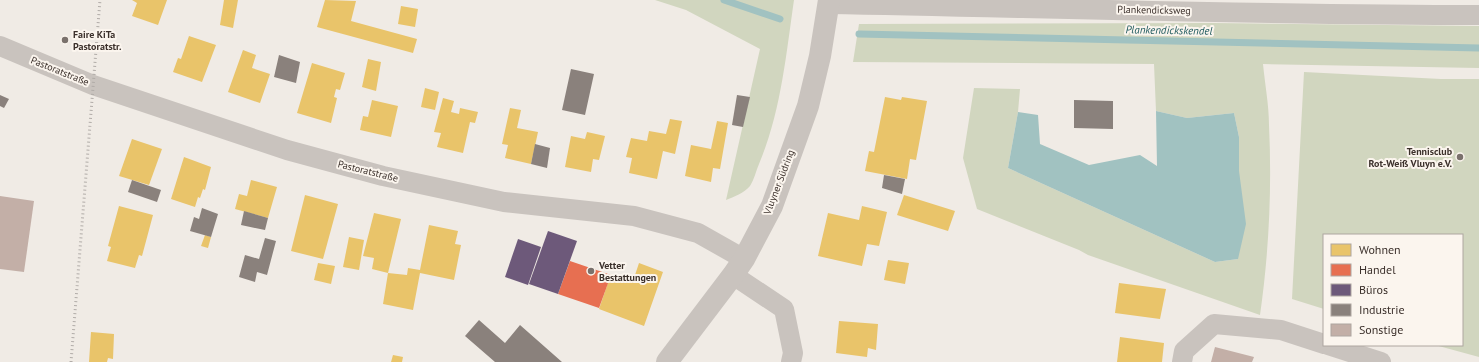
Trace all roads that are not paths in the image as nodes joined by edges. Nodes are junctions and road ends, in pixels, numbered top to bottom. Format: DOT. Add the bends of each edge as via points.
graph roads {
  1 [pos="829,2"];
  2 [pos="1213,6"];
  3 [pos="1479,15"];
  4 [pos="0,46"];
  5 [pos="739,267"];
  6 [pos="1323,344"];
  7 [pos="1331,346"];
  8 [pos="667,362"];
  9 [pos="791,362"];
  10 [pos="1182,362"];
  11 [pos="1381,362"];
  1 -- 2 [label="street, Plankendicksweg"];
  1 -- 5 [label="street, Vluyner Südring" via="808,106 772,206"];
  2 -- 3 [label="street, Plankendicksweg" via="1298,15"];
  4 -- 5 [label="street, Pastoratstraße" via="79,80 287,150 383,176 504,202 634,216 698,233"];
  5 -- 8 [label="street, Vluyner Südring"];
  5 -- 9 [label="street, Pastoratstraße" via="784,309 792,353"];
  6 -- 10 [label="street" via="1281,330 1214,324 1184,351"];
  7 -- 11 [label="street"];
}
